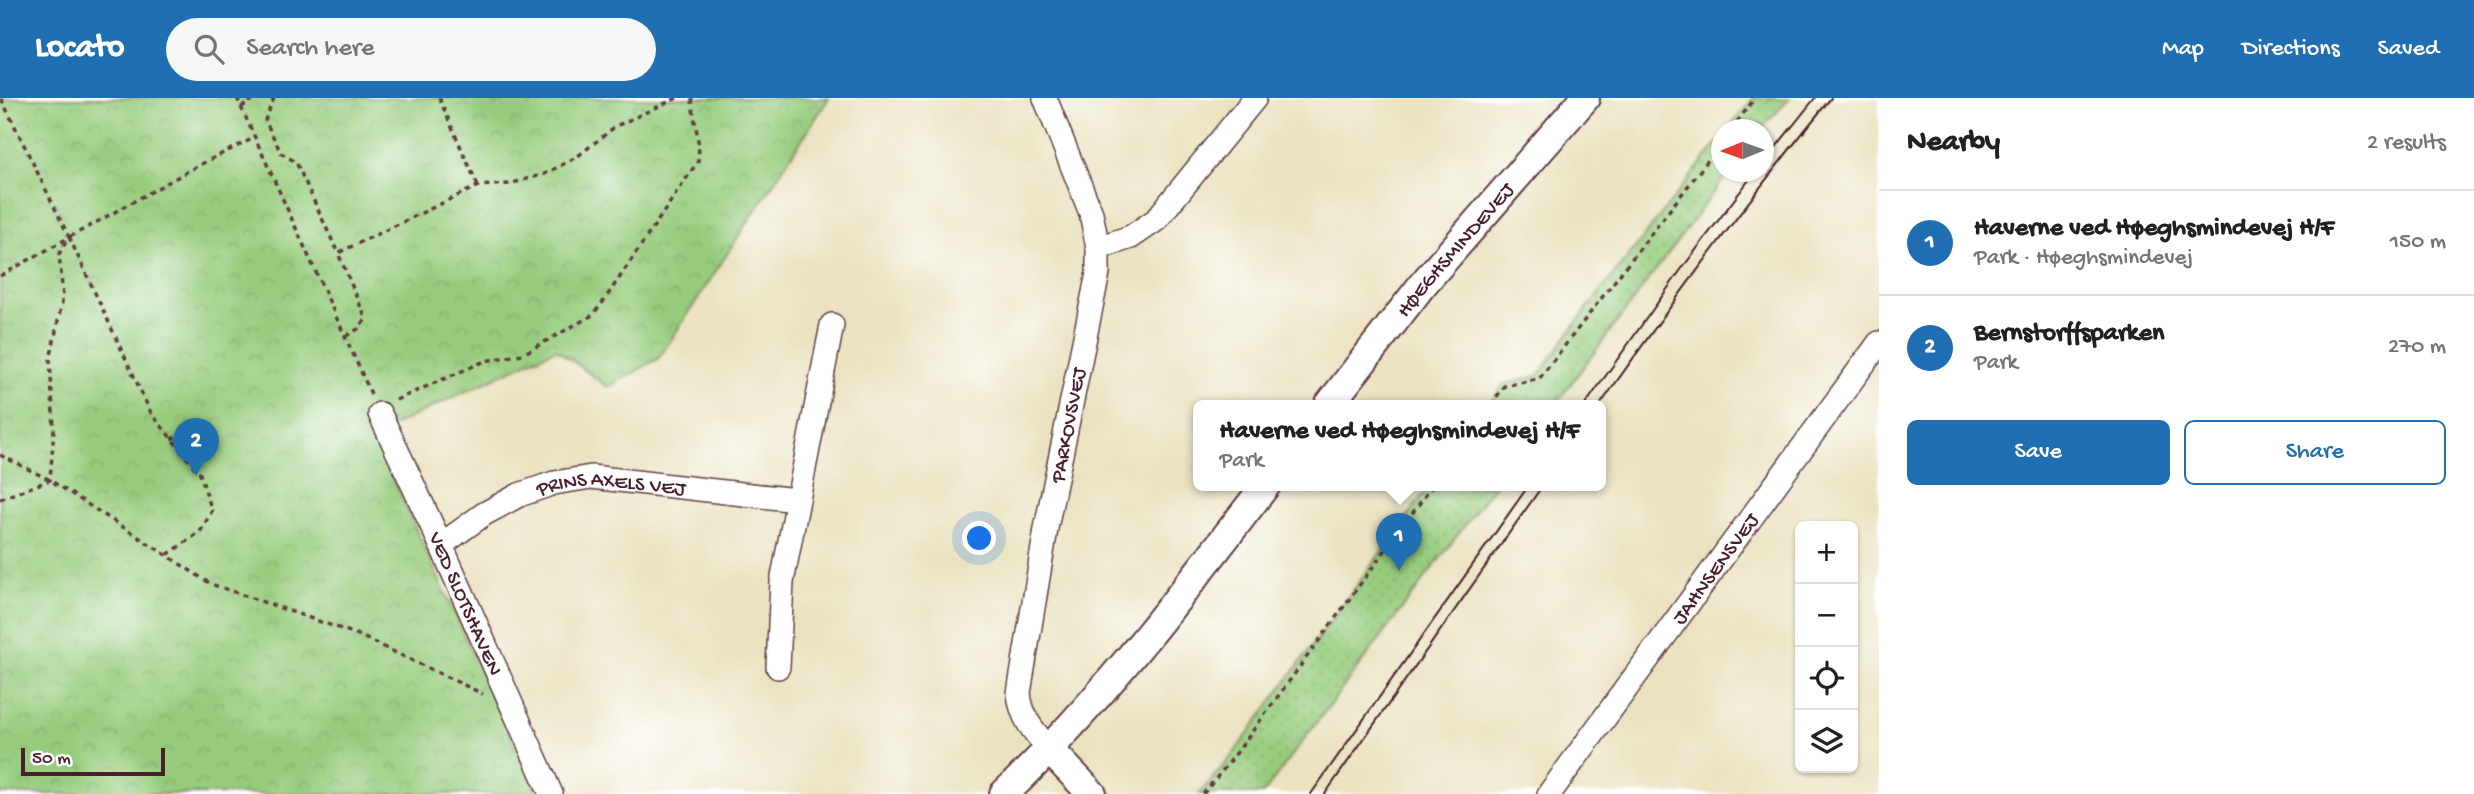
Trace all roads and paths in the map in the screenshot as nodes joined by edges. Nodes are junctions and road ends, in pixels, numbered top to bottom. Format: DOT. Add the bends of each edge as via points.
graph roads {
  1 [pos="1,98"];
  2 [pos="237,98"];
  3 [pos="251,98"];
  4 [pos="274,98"];
  5 [pos="439,98"];
  6 [pos="677,98"];
  7 [pos="692,98"];
  8 [pos="1045,98"];
  9 [pos="1255,98"];
  10 [pos="1585,98"];
  11 [pos="1755,98"];
  12 [pos="241,107"];
  13 [pos="1739,119"];
  14 [pos="254,138"];
  15 [pos="1711,155"];
  16 [pos="478,186"];
  17 [pos="69,237"];
  18 [pos="1098,248"];
  19 [pos="338,253"];
  20 [pos="0,276"];
  21 [pos="832,326"];
  22 [pos="346,336"];
  23 [pos="1879,342"];
  24 [pos="1333,400"];
  25 [pos="1494,400"];
  26 [pos="379,412"];
  27 [pos="210,423"];
  28 [pos="172,439"];
  29 [pos="0,455"];
  30 [pos="50,480"];
  31 [pos="1261,491"];
  32 [pos="1429,491"];
  33 [pos="0,499"];
  34 [pos="797,500"];
  35 [pos="441,545"];
  36 [pos="167,555"];
  37 [pos="778,667"];
  38 [pos="506,693"];
  39 [pos="1050,751"];
  40 [pos="551,794"];
  41 [pos="1004,794"];
  42 [pos="1092,794"];
  43 [pos="1203,794"];
  44 [pos="1549,794"];
  1 -- 17 [label="path"];
  2 -- 12 [label="path"];
  3 -- 12 [label="path"];
  4 -- 19 [label="path" via="265,120 281,153 296,162"];
  5 -- 16 [label="path"];
  6 -- 16 [label="path" via="616,126 578,156 544,174 509,184"];
  7 -- 26 [label="path" via="701,146 698,161 591,316 523,354 485,361"];
  8 -- 18 [label="street, PARKOVSVEJ" via="1091,213"];
  9 -- 18 [label="street" via="1156,220 1131,236"];
  10 -- 24 [label="street, HØEGHSMINDEVEJ" via="1423,284"];
  11 -- 13 [label="path"];
  12 -- 14 [label="path"];
  14 -- 17 [label="path"];
  14 -- 22 [label="path"];
  15 -- 25 [label="path" via="1539,379 1504,386"];
  16 -- 19 [label="path"];
  17 -- 20 [label="path"];
  17 -- 28 [label="path" via="150,414"];
  17 -- 30 [label="path" via="59,254 62,297 50,360 54,429"];
  18 -- 39 [label="street, PARKOVSVEJ" via="1098,273 1042,548 1019,693 1027,723"];
  19 -- 22 [label="path" via="366,320"];
  21 -- 34 [label="street"];
  22 -- 26 [label="path"];
  23 -- 44 [label="street, JAHNSENSVEJ"];
  26 -- 35 [label="street, VED SLOTSHAVEN"];
  27 -- 28 [label="path"];
  28 -- 36 [label="path" via="200,474 212,511 200,532"];
  29 -- 30 [label="path"];
  30 -- 33 [label="path"];
  30 -- 36 [label="path"];
  31 -- 39 [label="street" via="1131,658"];
  32 -- 43 [label="path"];
  34 -- 35 [label="street, PRINS AXELS VEJ" via="591,477 519,495"];
  34 -- 37 [label="street" via="782,582"];
  35 -- 38 [label="street, VED SLOTSHAVEN"];
  36 -- 38 [label="path" via="211,584 356,634 482,694"];
  38 -- 40 [label="street, VED SLOTSHAVEN"];
  39 -- 41 [label="street"];
  39 -- 42 [label="street"];
}
